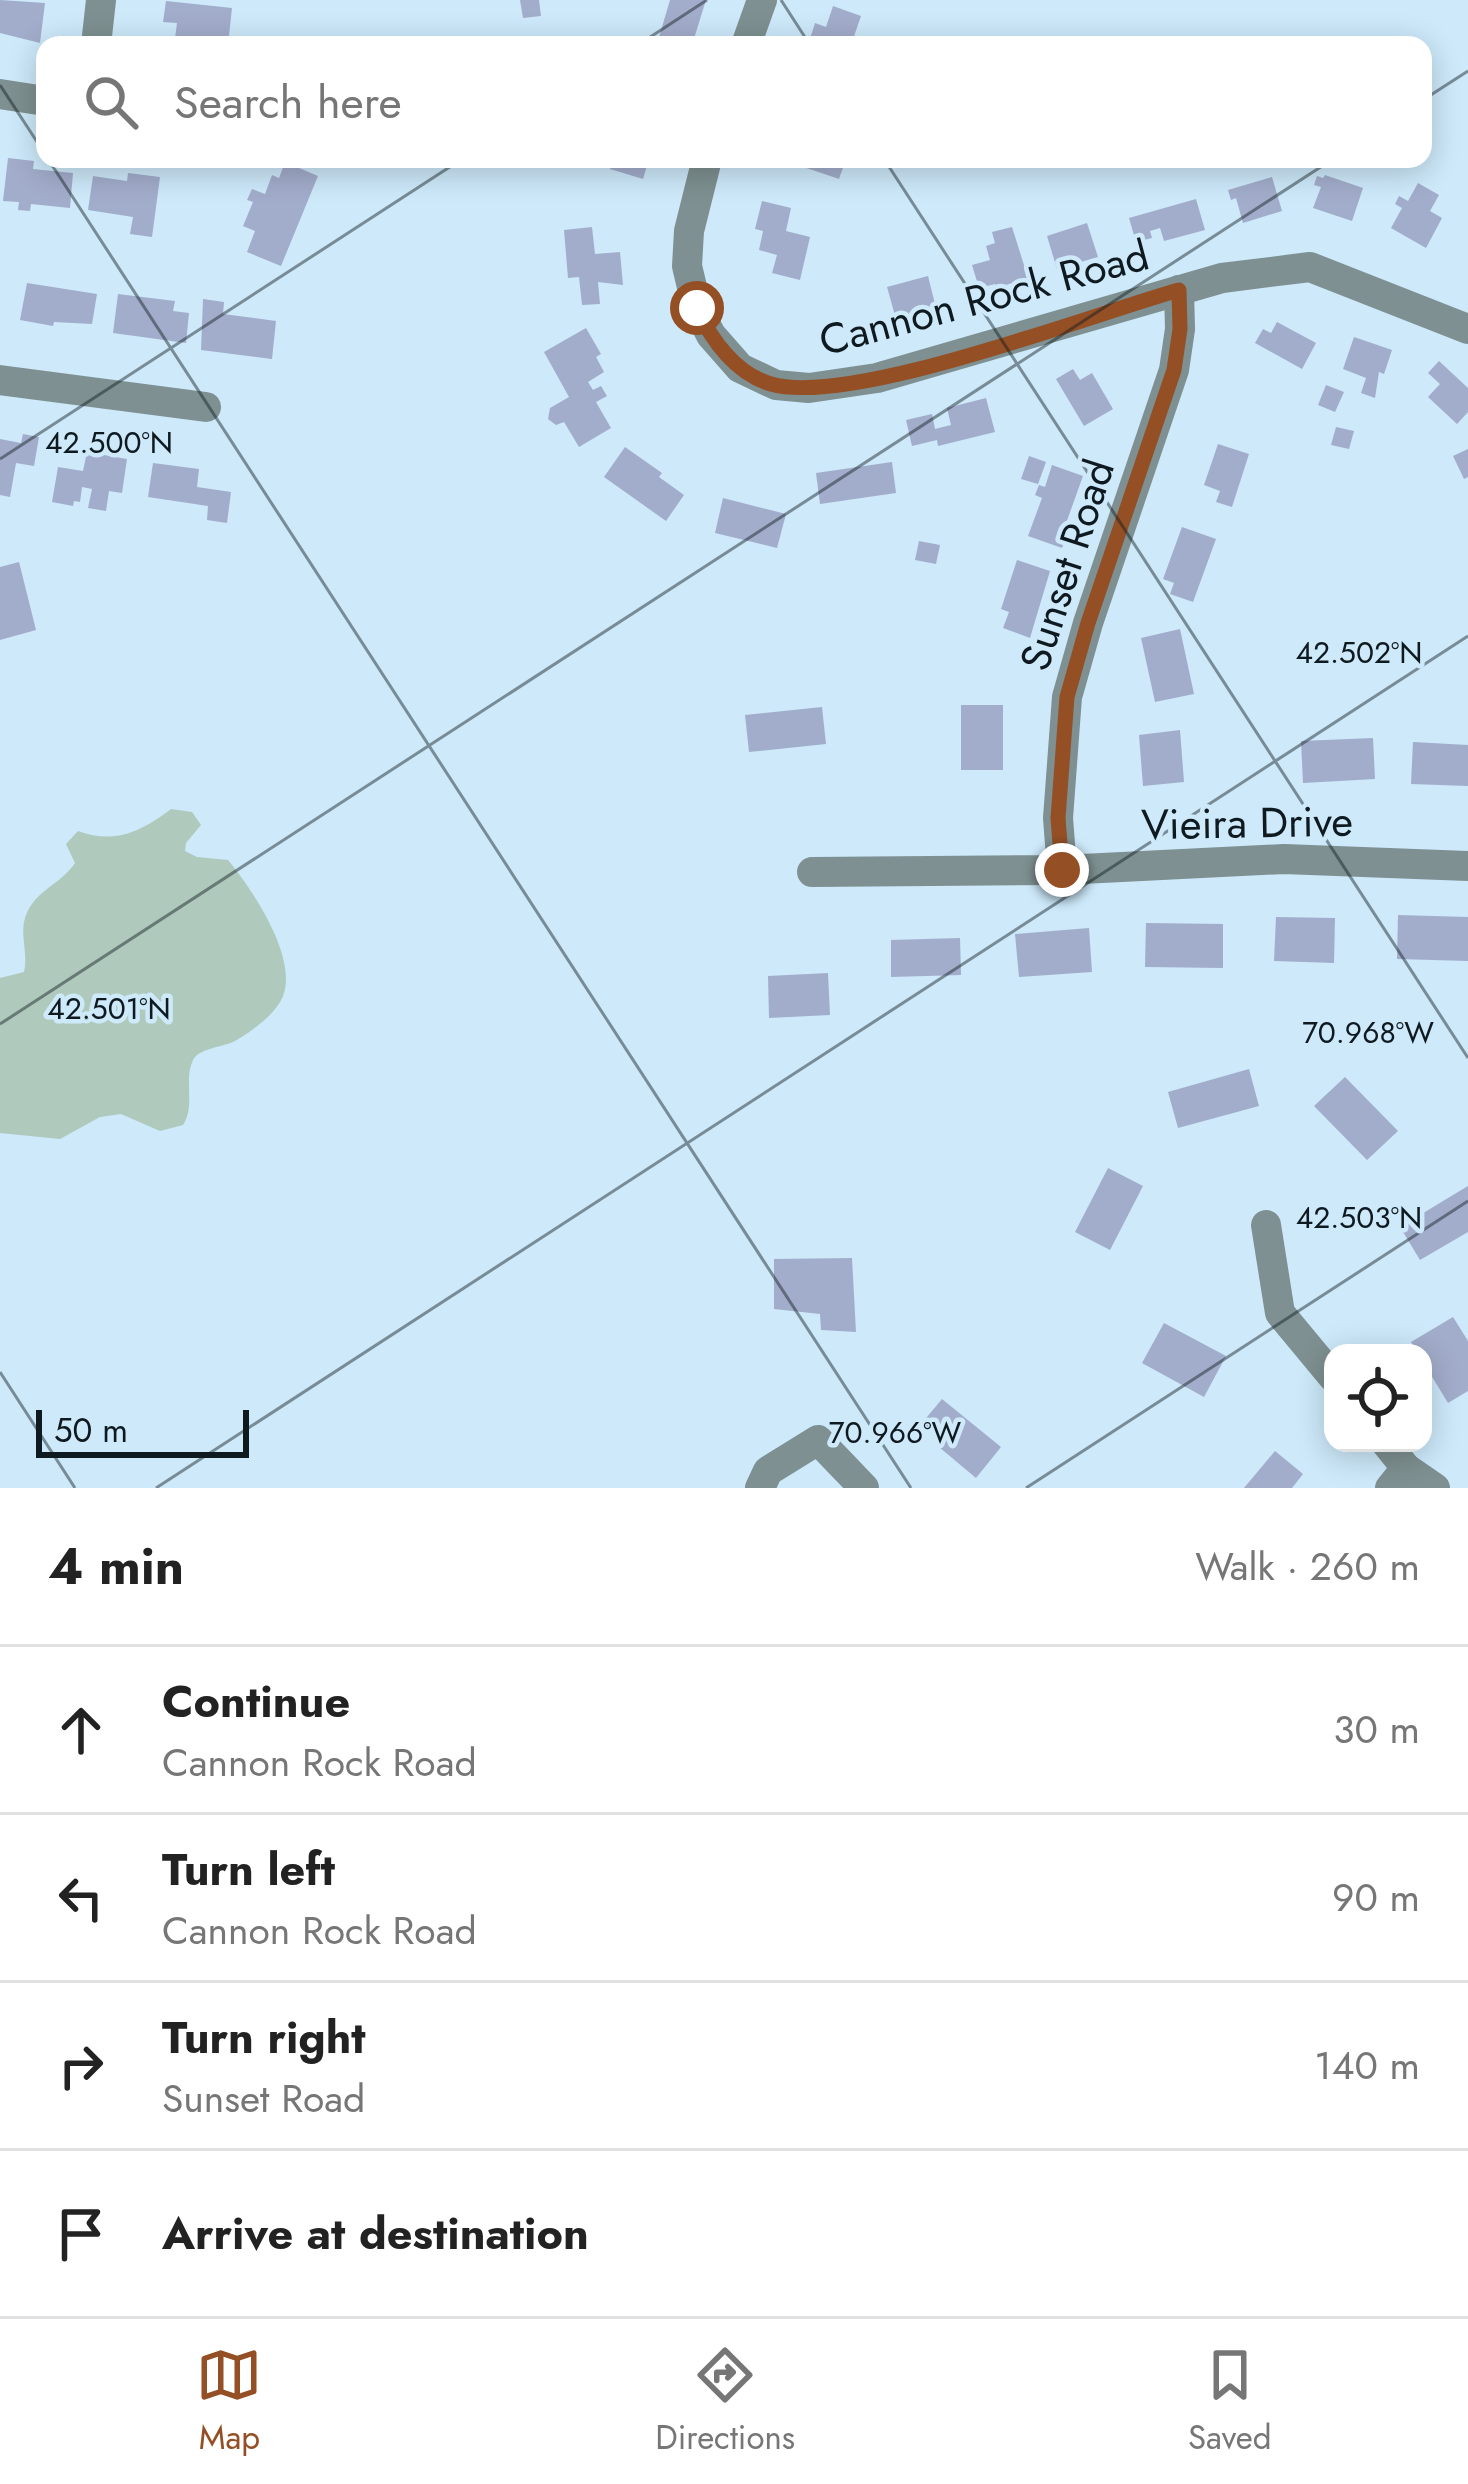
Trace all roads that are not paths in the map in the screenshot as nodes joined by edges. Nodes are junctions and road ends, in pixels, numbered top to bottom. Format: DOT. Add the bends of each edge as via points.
graph roads {
  1 [pos="101,0"];
  2 [pos="762,0"];
  3 [pos="97,36"];
  4 [pos="749,36"];
  5 [pos="0,94"];
  6 [pos="36,100"];
  7 [pos="705,168"];
  8 [pos="1179,290"];
  9 [pos="1468,329"];
  10 [pos="0,380"];
  11 [pos="206,407"];
  12 [pos="1468,866"];
  13 [pos="1062,870"];
  14 [pos="812,872"];
  15 [pos="1266,1225"];
  16 [pos="1324,1366"];
  17 [pos="1398,1478"];
  18 [pos="760,1488"];
  19 [pos="864,1488"];
  20 [pos="1435,1488"];
  1 -- 3 [label="street"];
  2 -- 4 [label="street"];
  5 -- 6 [label="street"];
  7 -- 8 [label="street, Cannon Rock Road" via="688,231 697,308 740,368 776,386 877,378"];
  8 -- 9 [label="street, Cannon Rock Road" via="1310,267"];
  8 -- 13 [label="street, Sunset Road" via="1174,370 1067,697"];
  10 -- 11 [label="street"];
  12 -- 13 [label="street, Vieira Drive" via="1284,859"];
  13 -- 14 [label="street, Vieira Drive"];
  15 -- 16 [label="street" via="1280,1313"];
  17 -- 20 [label="street"];
  18 -- 19 [label="street" via="768,1472 818,1440"];
}
